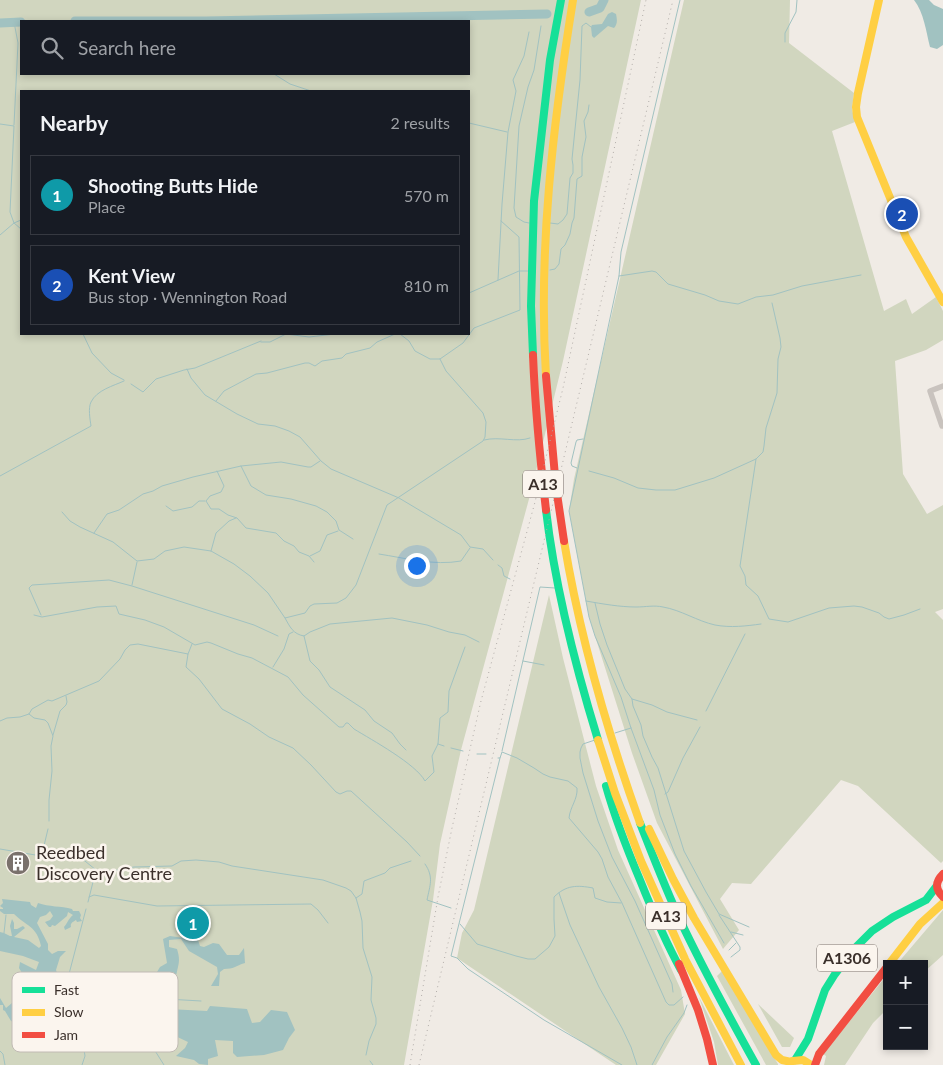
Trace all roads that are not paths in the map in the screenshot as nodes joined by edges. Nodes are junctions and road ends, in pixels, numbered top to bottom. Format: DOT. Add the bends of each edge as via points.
graph roads {
  1 [pos="561,0"];
  2 [pos="573,0"];
  3 [pos="879,0"];
  4 [pos="942,296"];
  5 [pos="943,386"];
  6 [pos="943,426"];
  7 [pos="601,762"];
  8 [pos="632,797"];
  9 [pos="641,861"];
  10 [pos="943,874"];
  11 [pos="936,887"];
  12 [pos="943,897"];
  13 [pos="943,903"];
  14 [pos="892,960"];
  15 [pos="681,970"];
  16 [pos="883,971"];
  17 [pos="792,1062"];
  18 [pos="714,1065"];
  19 [pos="741,1065"];
  20 [pos="756,1065"];
  21 [pos="811,1065"];
  22 [pos="815,1065"];
  1 -- 7 [label="main road, A13" via="550,60 534,201 531,306 534,387 550,542"];
  2 -- 8 [label="main road, A13" via="547,201 544,284 546,388 558,511 574,599 590,666"];
  3 -- 4 [label="main road" via="863,63 857,117 906,237"];
  5 -- 6 [label="street" via="930,391"];
  7 -- 9 [label="main road, A13"];
  7 -- 15 [label="main road" via="613,810 643,889"];
  8 -- 17 [label="main road" via="694,918 776,1054 782,1060"];
  8 -- 20 [label="main road, A13" via="660,873 695,950"];
  9 -- 15 [label="main road"];
  9 -- 19 [label="main road, A13" via="685,959"];
  10 -- 11 [label="main road"];
  11 -- 12 [label="main road"];
  11 -- 17 [label="main road, A1306" via="922,903 872,931 852,951 825,990 808,1039"];
  13 -- 14 [label="main road, A1306" via="916,929"];
  15 -- 18 [label="main road" via="698,1010"];
  16 -- 22 [label="main road, A1306" via="824,1046"];
  17 -- 21 [label="main road" via="803,1060"];
}
